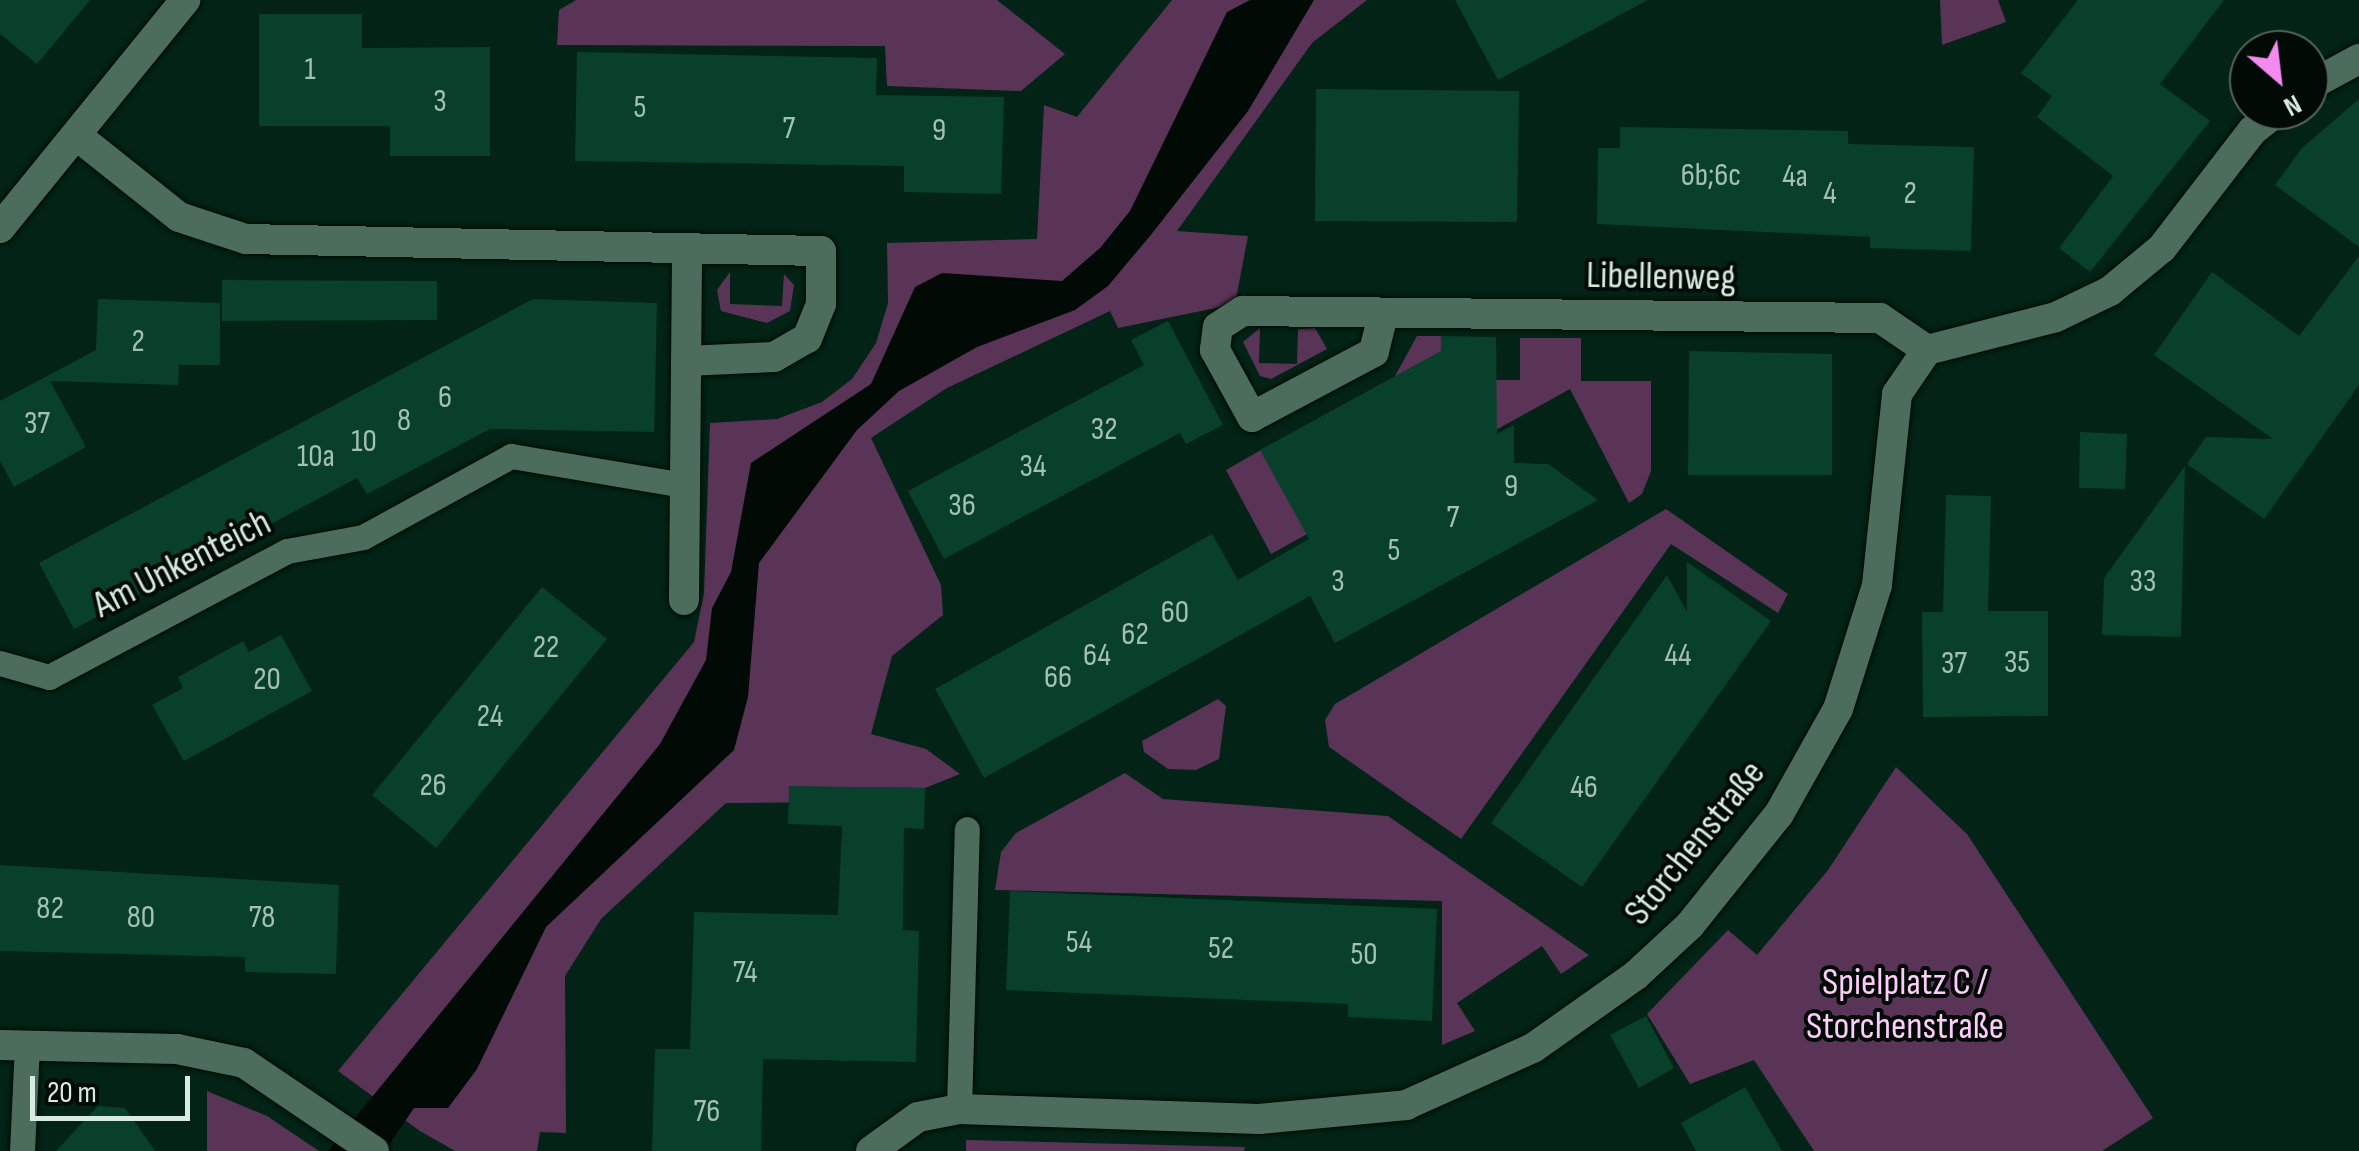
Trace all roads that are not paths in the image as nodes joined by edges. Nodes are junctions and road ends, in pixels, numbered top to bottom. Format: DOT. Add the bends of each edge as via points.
graph roads {
  1 [pos="186,0"];
  2 [pos="2359,59"];
  3 [pos="2329,75"];
  4 [pos="2253,130"];
  5 [pos="76,135"];
  6 [pos="0,228"];
  7 [pos="687,252"];
  8 [pos="1383,315"];
  9 [pos="1927,350"];
  10 [pos="686,360"];
  11 [pos="684,485"];
  12 [pos="684,600"];
  13 [pos="0,663"];
  14 [pos="966,830"];
  15 [pos="13,1046"];
  16 [pos="959,1108"];
  17 [pos="882,1147"];
  18 [pos="22,1151"];
  19 [pos="374,1151"];
  1 -- 5 [label="street"];
  2 -- 3 [label="street"];
  4 -- 9 [label="street" via="2162,248 2110,292 2056,316"];
  5 -- 6 [label="street"];
  5 -- 7 [label="street" via="180,218 246,239"];
  7 -- 10 [label="street"];
  7 -- 10 [label="street" via="821,250 822,304 807,338 774,356"];
  8 -- 8 [label="street, Libellenweg" via="1374,352 1252,417 1215,350 1218,326 1243,311"];
  8 -- 9 [label="street, Libellenweg" via="1880,318"];
  9 -- 16 [label="street, Storchenstraße" via="1896,394 1876,585 1838,709 1780,814 1690,925 1636,975 1533,1048 1406,1105 1259,1119"];
  10 -- 11 [label="street"];
  11 -- 12 [label="street"];
  11 -- 13 [label="lane, Am Unkenteich" via="511,456 363,536 287,551 49,677"];
  14 -- 16 [label="lane"];
  15 -- 18 [label="lane"];
  15 -- 19 [label="street" via="177,1049 244,1063"];
  16 -- 17 [label="street, Storchenstraße" via="918,1117"];
}
